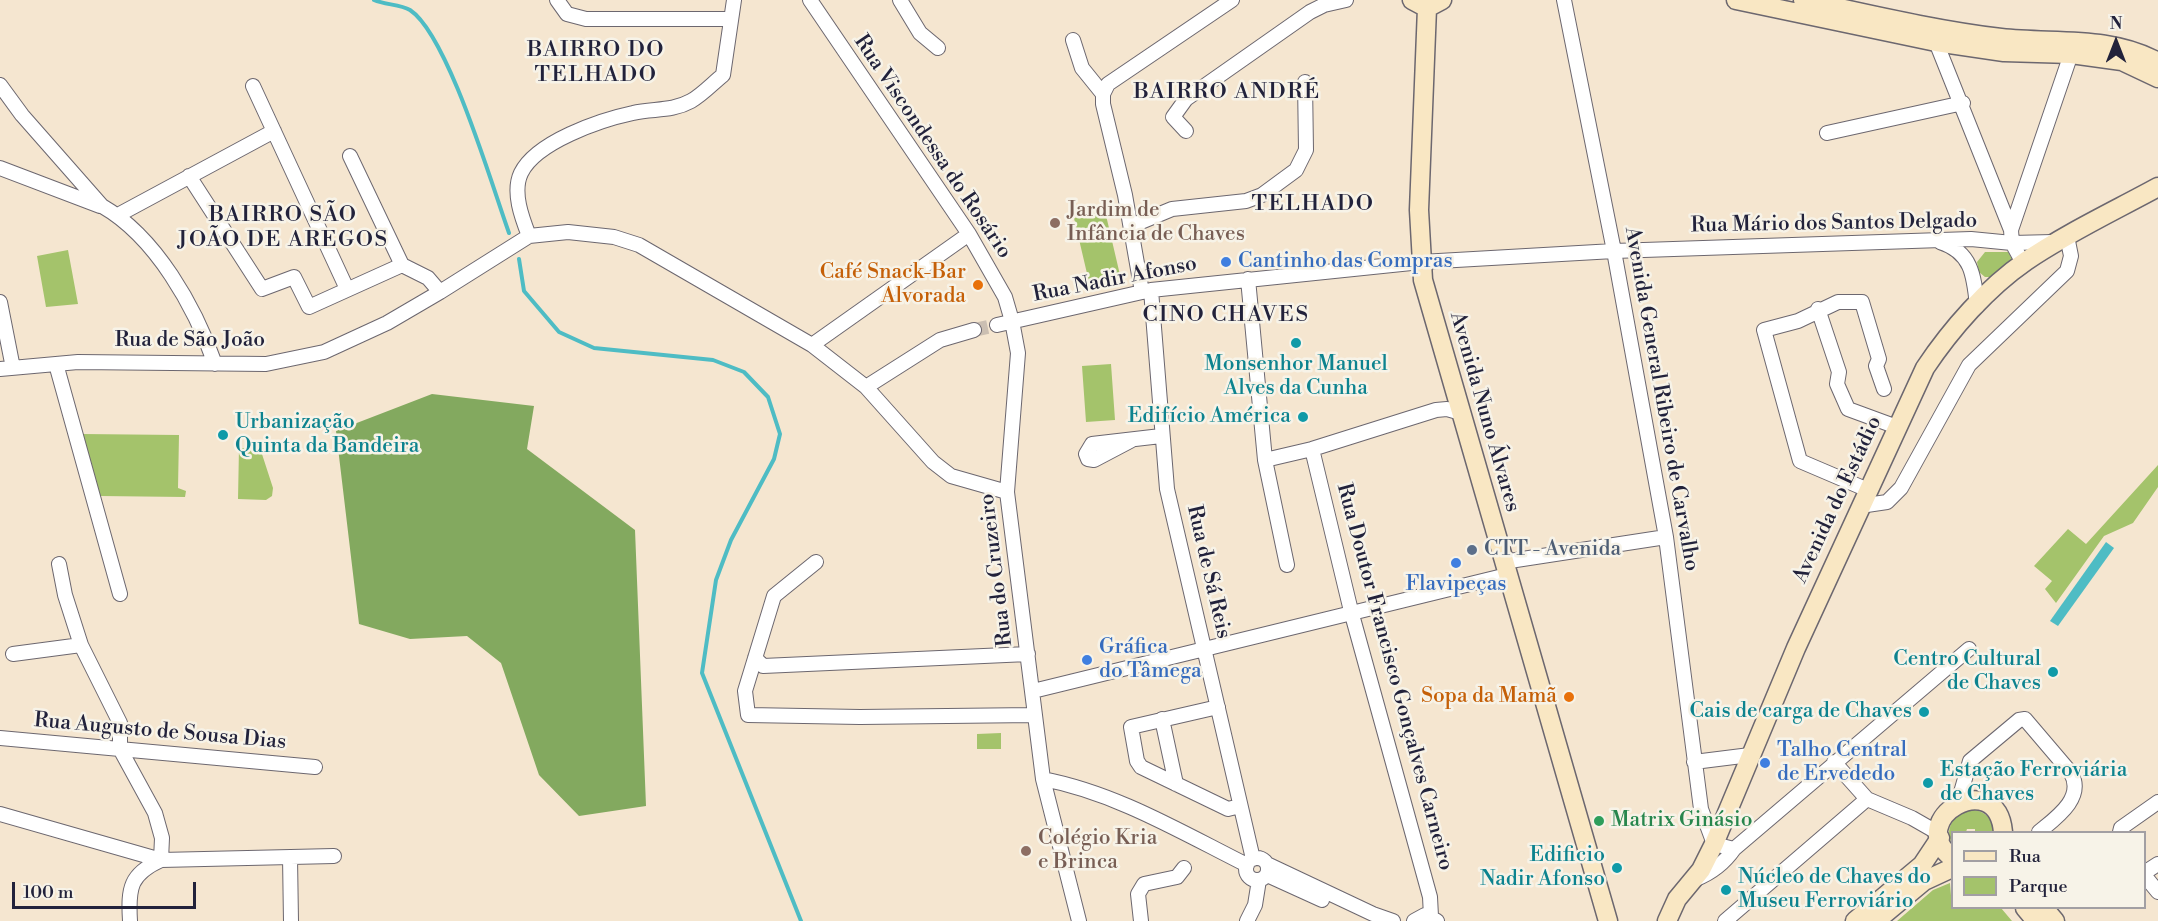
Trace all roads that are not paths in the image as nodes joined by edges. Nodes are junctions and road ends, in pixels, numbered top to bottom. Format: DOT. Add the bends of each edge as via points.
graph roads {
  1 [pos="557,0"];
  2 [pos="734,0"];
  3 [pos="810,0"];
  4 [pos="900,0"];
  5 [pos="1232,0"];
  6 [pos="1346,0"];
  7 [pos="1564,0"];
  8 [pos="1736,0"];
  9 [pos="1803,0"];
  10 [pos="1427,3"];
  11 [pos="730,19"];
  12 [pos="1073,40"];
  13 [pos="1936,42"];
  14 [pos="938,48"];
  15 [pos="2072,54"];
  16 [pos="2158,62"];
  17 [pos="2158,78"];
  18 [pos="1305,82"];
  19 [pos="0,85"];
  20 [pos="253,86"];
  21 [pos="1103,94"];
  22 [pos="1963,104"];
  23 [pos="274,131"];
  24 [pos="1186,131"];
  25 [pos="1827,133"];
  26 [pos="350,156"];
  27 [pos="0,168"];
  28 [pos="189,176"];
  29 [pos="2157,190"];
  30 [pos="102,206"];
  31 [pos="118,215"];
  32 [pos="1131,226"];
  33 [pos="969,234"];
  34 [pos="529,236"];
  35 [pos="2012,237"];
  36 [pos="2061,239"];
  37 [pos="1938,241"];
  38 [pos="1987,241"];
  39 [pos="1614,251"];
  40 [pos="1967,259"];
  41 [pos="1421,262"];
  42 [pos="2024,263"];
  43 [pos="402,265"];
  44 [pos="1973,276"];
  45 [pos="1248,279"];
  46 [pos="347,289"];
  47 [pos="1992,289"];
  48 [pos="1147,291"];
  49 [pos="440,292"];
  50 [pos="0,302"];
  51 [pos="1977,306"];
  52 [pos="1818,309"];
  53 [pos="1012,321"];
  54 [pos="997,325"];
  55 [pos="974,330"];
  56 [pos="812,345"];
  57 [pos="56,364"];
  58 [pos="215,364"];
  59 [pos="6,368"];
  60 [pos="866,387"];
  61 [pos="1884,389"];
  62 [pos="1461,413"];
  63 [pos="1897,427"];
  64 [pos="1161,436"];
  65 [pos="1132,440"];
  66 [pos="1312,449"];
  67 [pos="1265,460"];
  68 [pos="1007,492"];
  69 [pos="1864,499"];
  70 [pos="1666,537"];
  71 [pos="816,562"];
  72 [pos="59,564"];
  73 [pos="1287,565"];
  74 [pos="1505,568"];
  75 [pos="120,594"];
  76 [pos="1352,611"];
  77 [pos="81,645"];
  78 [pos="1205,648"];
  79 [pos="1969,649"];
  80 [pos="13,654"];
  81 [pos="1028,654"];
  82 [pos="755,658"];
  83 [pos="1033,691"];
  84 [pos="1218,707"];
  85 [pos="1034,715"];
  86 [pos="1162,719"];
  87 [pos="0,738"];
  88 [pos="120,749"];
  89 [pos="1750,755"];
  90 [pos="1694,762"];
  91 [pos="1834,762"];
  92 [pos="315,767"];
  93 [pos="1043,779"];
  94 [pos="1176,784"];
  95 [pos="1868,799"];
  96 [pos="2158,802"];
  97 [pos="1958,803"];
  98 [pos="1240,806"];
  99 [pos="1701,809"];
  100 [pos="0,814"];
  101 [pos="1726,814"];
  102 [pos="1944,816"];
  103 [pos="1912,818"];
  104 [pos="2003,831"];
  105 [pos="2040,831"];
  106 [pos="2120,831"];
  107 [pos="1940,836"];
  108 [pos="1714,844"];
  109 [pos="1734,849"];
  110 [pos="334,856"];
  111 [pos="1951,856"];
  112 [pos="290,857"];
  113 [pos="161,860"];
  114 [pos="1250,862"];
  115 [pos="2158,864"];
  116 [pos="1184,868"];
  117 [pos="1951,869"];
  118 [pos="1264,873"];
  119 [pos="2146,873"];
  120 [pos="2146,875"];
  121 [pos="1695,879"];
  122 [pos="2158,892"];
  123 [pos="2026,909"];
  124 [pos="2045,909"];
  125 [pos="1426,918"];
  126 [pos="130,921"];
  127 [pos="291,921"];
  128 [pos="1079,921"];
  129 [pos="1141,921"];
  130 [pos="1247,921"];
  131 [pos="1368,921"];
  132 [pos="1393,921"];
  133 [pos="1405,921"];
  134 [pos="1608,921"];
  135 [pos="1667,921"];
  136 [pos="1725,921"];
  137 [pos="1855,921"];
  138 [pos="1876,921"];
  139 [pos="2036,921"];
  140 [pos="2055,921"];
  1 -- 11 [label="street" via="567,14 586,19"];
  2 -- 11 [label="street"];
  3 -- 33 [label="street, Rua Viscondessa do Rosário"];
  4 -- 14 [label="street" via="920,33"];
  5 -- 21 [label="street" via="1108,84"];
  6 -- 24 [label="street" via="1310,12 1186,99 1173,117"];
  7 -- 39 [label="street, Avenida General Ribeiro de Carvalho"];
  8 -- 13 [label="main road"];
  9 -- 16 [label="main road" via="1934,29 2004,39 2098,44"];
  10 -- 41 [label="main road, Avenida Nuno Álvares" via="1419,210"];
  11 -- 34 [label="street" via="723,75 692,101 666,111 634,112 584,129 546,147 533,159 521,174 518,191 521,217"];
  12 -- 21 [label="street" via="1082,68"];
  13 -- 15 [label="main road" via="2004,52"];
  13 -- 22 [label="street"];
  15 -- 17 [label="main road" via="2122,61"];
  15 -- 35 [label="street"];
  18 -- 32 [label="street" via="1306,150 1296,170 1262,195 1246,201 1172,209"];
  19 -- 30 [label="street"];
  20 -- 23 [label="street"];
  21 -- 32 [label="street, Rua de Sá Reis"];
  22 -- 25 [label="street"];
  22 -- 35 [label="street"];
  23 -- 28 [label="street"];
  23 -- 46 [label="street"];
  26 -- 43 [label="street"];
  27 -- 30 [label="street"];
  28 -- 31 [label="street"];
  28 -- 46 [label="street" via="262,289 294,277 309,307"];
  29 -- 36 [label="main road, Avenida do Estádio"];
  30 -- 31 [label="street"];
  31 -- 58 [label="street" via="160,257"];
  32 -- 48 [label="street, Rua de Sá Reis"];
  33 -- 53 [label="street, Rua Viscondessa do Rosário" via="1005,297"];
  33 -- 56 [label="street"];
  34 -- 49 [label="street, Rua de São João"];
  34 -- 56 [label="street" via="567,232 614,237 639,245"];
  35 -- 36 [label="street, Rua Mário dos Santos Delgado"];
  35 -- 38 [label="street, Rua Mário dos Santos Delgado"];
  35 -- 42 [label="street"];
  36 -- 42 [label="main road, Avenida do Estádio"];
  36 -- 69 [label="street" via="2072,256 2067,271 1969,365 1901,488 1887,502"];
  37 -- 38 [label="street, Rua Mário dos Santos Delgado"];
  37 -- 39 [label="street, Rua Mário dos Santos Delgado"];
  37 -- 40 [label="street" via="1954,246"];
  38 -- 40 [label="street"];
  39 -- 41 [label="street, Rua Mário dos Santos Delgado"];
  39 -- 70 [label="street, Avenida General Ribeiro de Carvalho"];
  40 -- 44 [label="street"];
  41 -- 45 [label="street, Rua Nadir Afonso"];
  41 -- 62 [label="main road, Avenida Nuno Álvares" via="1425,289"];
  42 -- 47 [label="main road, Avenida do Estádio"];
  43 -- 46 [label="street"];
  43 -- 49 [label="street" via="428,278"];
  44 -- 47 [label="street"];
  44 -- 51 [label="street"];
  45 -- 48 [label="street, Rua Nadir Afonso"];
  45 -- 67 [label="street"];
  47 -- 51 [label="main road, Avenida do Estádio"];
  48 -- 53 [label="street, Rua Nadir Afonso"];
  48 -- 64 [label="street, Rua de Sá Reis"];
  49 -- 58 [label="street, Rua de São João" via="387,323 324,352 266,364"];
  50 -- 59 [label="street"];
  51 -- 63 [label="main road, Avenida do Estádio" via="1925,368"];
  52 -- 61 [label="street" via="1838,302 1862,302 1880,359 1876,366"];
  52 -- 63 [label="street" via="1839,372 1837,384 1848,409"];
  52 -- 69 [label="street" via="1798,321 1764,330 1800,461"];
  53 -- 54 [label="street, Rua Nadir Afonso"];
  53 -- 68 [label="street, Rua do Cruzeiro" via="1018,353"];
  55 -- 60 [label="street" via="940,340"];
  56 -- 60 [label="street"];
  57 -- 58 [label="street, Rua de São João"];
  57 -- 59 [label="street, Rua de São João"];
  57 -- 75 [label="street"];
  60 -- 68 [label="street" via="933,462 951,476"];
  62 -- 66 [label="street" via="1436,410"];
  62 -- 74 [label="main road, Avenida Nuno Álvares"];
  63 -- 69 [label="main road, Avenida do Estádio"];
  64 -- 65 [label="street"];
  64 -- 78 [label="street, Rua de Sá Reis" via="1167,489"];
  66 -- 67 [label="street"];
  66 -- 76 [label="street, Rua Doutor Francisco Gonçalves Carneiro"];
  67 -- 73 [label="street"];
  68 -- 81 [label="street, Rua do Cruzeiro"];
  69 -- 89 [label="main road, Avenida do Estádio"];
  70 -- 74 [label="street"];
  70 -- 90 [label="street, Avenida General Ribeiro de Carvalho"];
  71 -- 82 [label="street" via="774,596"];
  72 -- 77 [label="street"];
  74 -- 76 [label="street"];
  74 -- 134 [label="main road, Avenida Nuno Álvares"];
  76 -- 78 [label="street"];
  76 -- 125 [label="street, Rua Doutor Francisco Gonçalves Carneiro" via="1430,897"];
  77 -- 80 [label="street"];
  77 -- 88 [label="street" via="120,723"];
  78 -- 83 [label="street"];
  78 -- 84 [label="street, Rua de Sá Reis"];
  79 -- 91 [label="street"];
  81 -- 82 [label="street" via="763,666"];
  81 -- 83 [label="street, Rua do Cruzeiro"];
  82 -- 85 [label="street" via="745,691 748,715"];
  83 -- 85 [label="street, Rua do Cruzeiro"];
  84 -- 86 [label="street"];
  84 -- 98 [label="street, Rua de Sá Reis"];
  85 -- 93 [label="street, Rua do Cruzeiro"];
  86 -- 94 [label="street"];
  86 -- 94 [label="street" via="1135,725 1130,732 1138,765"];
  87 -- 88 [label="street, Rua Augusto de Sousa Dias"];
  88 -- 92 [label="street, Rua Augusto de Sousa Dias"];
  88 -- 113 [label="street" via="155,813 162,838"];
  89 -- 90 [label="street"];
  89 -- 101 [label="main road, Avenida do Estádio"];
  90 -- 99 [label="street, Avenida General Ribeiro de Carvalho"];
  91 -- 95 [label="street"];
  91 -- 109 [label="street"];
  93 -- 114 [label="street" via="1074,785 1124,804"];
  93 -- 128 [label="street, Rua do Cruzeiro"];
  94 -- 98 [label="street" via="1227,809"];
  95 -- 103 [label="street"];
  95 -- 136 [label="street"];
  96 -- 106 [label="street"];
  97 -- 102 [label="main road"];
  97 -- 104 [label="main road" via="1967,800 1986,804 1999,816"];
  97 -- 105 [label="street" via="1970,761 2025,719 2071,773 2074,783 2067,806"];
  98 -- 114 [label="street, Rua de Sá Reis"];
  99 -- 101 [label="street"];
  99 -- 108 [label="street, Avenida General Ribeiro de Carvalho"];
  100 -- 113 [label="street"];
  101 -- 108 [label="main road, Avenida do Estádio"];
  102 -- 103 [label="street"];
  102 -- 107 [label="main road"];
  103 -- 107 [label="street"];
  107 -- 111 [label="main road"];
  107 -- 137 [label="main road" via="1922,865"];
  108 -- 109 [label="street"];
  108 -- 121 [label="main road, Avenida do Estádio"];
  109 -- 121 [label="street"];
  110 -- 112 [label="street"];
  112 -- 113 [label="street"];
  112 -- 127 [label="street"];
  113 -- 126 [label="street" via="142,869 134,879"];
  114 -- 118 [label="street" via="1262,859"];
  114 -- 118 [label="street" via="1246,870 1250,878"];
  115 -- 119 [label="street"];
  116 -- 129 [label="street" via="1177,877 1144,884 1137,894"];
  117 -- 138 [label="main road" via="1924,881"];
  118 -- 130 [label="street"];
  118 -- 131 [label="street"];
  118 -- 132 [label="street"];
  120 -- 122 [label="street"];
  121 -- 135 [label="main road, Avenida do Estádio" via="1677,899"];
  123 -- 139 [label="main road"];
  124 -- 140 [label="main road"];
  125 -- 133 [label="street"];
}
